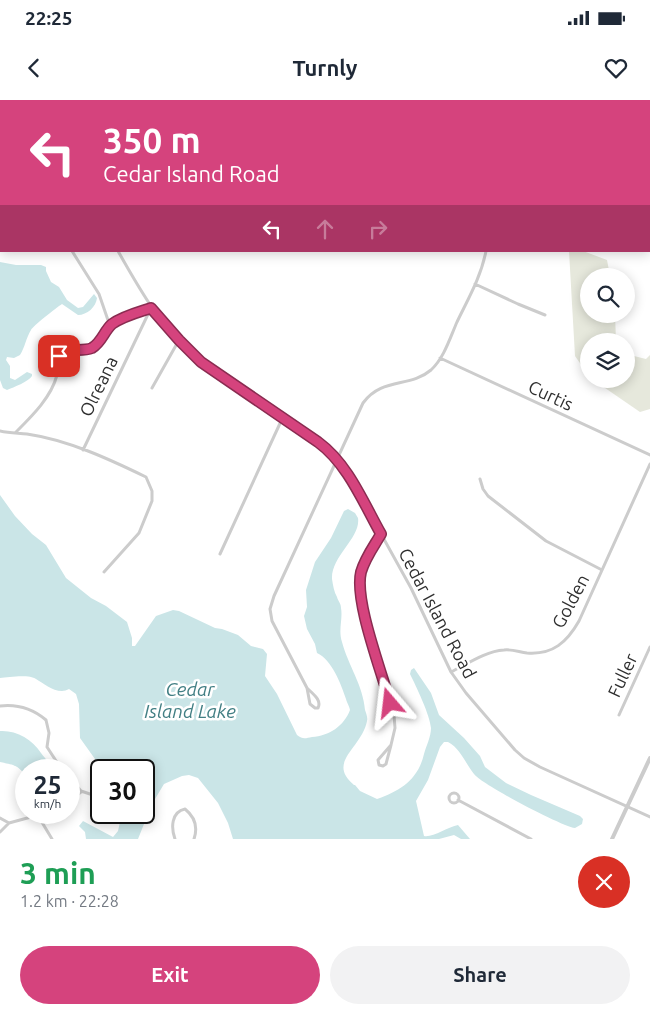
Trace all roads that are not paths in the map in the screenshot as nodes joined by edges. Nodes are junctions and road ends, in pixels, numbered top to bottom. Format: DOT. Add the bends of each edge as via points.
graph roads {
  1 [pos="73,252"];
  2 [pos="119,252"];
  3 [pos="486,252"];
  4 [pos="475,284"];
  5 [pos="151,308"];
  6 [pos="546,315"];
  7 [pos="110,326"];
  8 [pos="179,340"];
  9 [pos="440,358"];
  10 [pos="152,388"];
  11 [pos="282,419"];
  12 [pos="0,431"];
  13 [pos="14,434"];
  14 [pos="83,450"];
  15 [pos="650,455"];
  16 [pos="337,459"];
  17 [pos="650,464"];
  18 [pos="480,479"];
  19 [pos="381,534"];
  20 [pos="220,554"];
  21 [pos="602,570"];
  22 [pos="104,572"];
  23 [pos="650,647"];
  24 [pos="451,672"];
  25 [pos="307,688"];
  26 [pos="0,706"];
  27 [pos="619,715"];
  28 [pos="391,745"];
  29 [pos="650,758"];
  30 [pos="55,759"];
  31 [pos="80,791"];
  32 [pos="90,794"];
  33 [pos="458,800"];
  34 [pos="627,806"];
  35 [pos="650,817"];
  36 [pos="0,818"];
  37 [pos="15,821"];
  38 [pos="10,823"];
  39 [pos="44,824"];
  40 [pos="0,832"];
  41 [pos="52,839"];
  42 [pos="175,839"];
  43 [pos="194,839"];
  44 [pos="531,839"];
  45 [pos="612,839"];
  1 -- 7 [label="street" via="99,294"];
  2 -- 5 [label="street, Cedar Island Road"];
  3 -- 4 [label="street"];
  4 -- 6 [label="street"];
  4 -- 9 [label="street"];
  5 -- 7 [label="street"];
  5 -- 8 [label="street, Cedar Island Road"];
  5 -- 14 [label="street, Olreana"];
  7 -- 13 [label="street" via="90,348 61,351 51,389"];
  8 -- 10 [label="street"];
  8 -- 11 [label="street, Cedar Island Road" via="204,365"];
  9 -- 15 [label="street, Curtis"];
  9 -- 16 [label="street" via="431,370 374,390 359,410"];
  11 -- 16 [label="street, Cedar Island Road" via="325,447"];
  11 -- 20 [label="street"];
  12 -- 13 [label="street"];
  13 -- 14 [label="street" via="36,436"];
  14 -- 22 [label="street" via="146,477 152,491 152,501 139,533"];
  16 -- 19 [label="street, Cedar Island Road"];
  16 -- 25 [label="street" via="270,607 274,626"];
  17 -- 21 [label="street, Golden"];
  18 -- 21 [label="street" via="488,496 546,542"];
  19 -- 24 [label="street, Cedar Island Road"];
  19 -- 28 [label="street" via="363,566 360,586 394,715"];
  21 -- 24 [label="street, Golden" via="570,637 558,646 536,653 503,650"];
  23 -- 27 [label="street, Fuller"];
  24 -- 34 [label="street, Cedar Island Road" via="520,755"];
  25 -- 25 [label="street" via="311,705 318,708 319,701"];
  26 -- 30 [label="street" via="22,707 46,720 49,726 47,747"];
  28 -- 28 [label="street" via="378,760 379,765 386,764"];
  29 -- 34 [label="street"];
  31 -- 32 [label="street"];
  33 -- 44 [label="street"];
  34 -- 35 [label="street, Cedar Island Road"];
  34 -- 45 [label="street"];
  36 -- 38 [label="street"];
  37 -- 38 [label="street"];
  38 -- 40 [label="street"];
  39 -- 41 [label="street"];
  42 -- 43 [label="street" via="172,823 175,815 185,809 196,823"];
}
